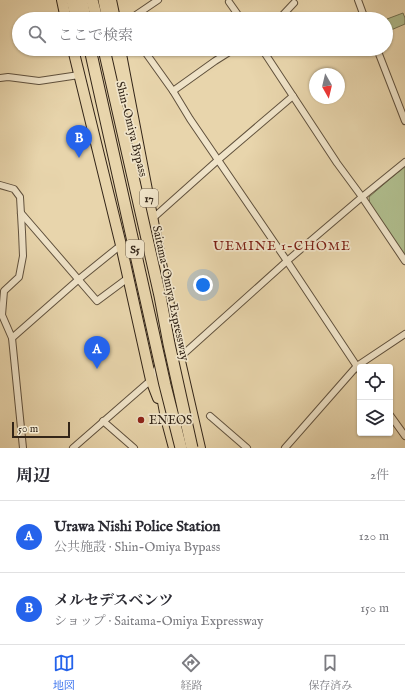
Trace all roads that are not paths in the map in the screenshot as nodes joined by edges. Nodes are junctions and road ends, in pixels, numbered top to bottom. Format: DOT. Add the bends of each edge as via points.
graph roads {
  1 [pos="62,0"];
  2 [pos="72,0"];
  3 [pos="81,0"];
  4 [pos="88,0"];
  5 [pos="92,0"];
  6 [pos="104,0"];
  7 [pos="111,0"];
  8 [pos="158,0"];
  9 [pos="358,0"];
  10 [pos="229,2"];
  11 [pos="294,3"];
  12 [pos="65,12"];
  13 [pos="75,12"];
  14 [pos="84,12"];
  15 [pos="91,12"];
  16 [pos="95,12"];
  17 [pos="107,12"];
  18 [pos="114,12"];
  19 [pos="140,12"];
  20 [pos="236,12"];
  21 [pos="286,12"];
  22 [pos="362,12"];
  23 [pos="75,56"];
  24 [pos="87,56"];
  25 [pos="93,56"];
  26 [pos="94,56"];
  27 [pos="101,56"];
  28 [pos="106,56"];
  29 [pos="114,56"];
  30 [pos="121,56"];
  31 [pos="148,56"];
  32 [pos="224,56"];
  33 [pos="267,56"];
  34 [pos="380,56"];
  35 [pos="80,75"];
  36 [pos="0,78"];
  37 [pos="98,83"];
  38 [pos="173,91"];
  39 [pos="293,96"];
  40 [pos="405,121"];
  41 [pos="218,160"];
  42 [pos="405,162"];
  43 [pos="0,185"];
  44 [pos="362,197"];
  45 [pos="21,213"];
  46 [pos="152,219"];
  47 [pos="121,245"];
  48 [pos="405,261"];
  49 [pos="287,262"];
  50 [pos="128,278"];
  51 [pos="79,279"];
  52 [pos="160,296"];
  53 [pos="1,315"];
  54 [pos="405,334"];
  55 [pos="12,338"];
  56 [pos="177,348"];
  57 [pos="178,359"];
  58 [pos="364,364"];
  59 [pos="357,367"];
  60 [pos="157,368"];
  61 [pos="357,369"];
  62 [pos="151,380"];
  63 [pos="210,416"];
  64 [pos="166,418"];
  65 [pos="393,419"];
  66 [pos="103,421"];
  67 [pos="405,436"];
  68 [pos="23,448"];
  69 [pos="73,448"];
  70 [pos="134,448"];
  71 [pos="174,448"];
  72 [pos="181,448"];
  73 [pos="192,448"];
  74 [pos="200,448"];
  75 [pos="247,448"];
  76 [pos="285,448"];
  1 -- 12 [label="highway"];
  2 -- 13 [label="highway"];
  3 -- 14 [label="highway"];
  4 -- 15 [label="highway"];
  5 -- 16 [label="highway"];
  6 -- 17 [label="highway"];
  7 -- 18 [label="highway"];
  8 -- 19 [label="street"];
  9 -- 22 [label="street"];
  10 -- 20 [label="street"];
  11 -- 21 [label="street"];
  23 -- 35 [label="highway, 17"];
  24 -- 37 [label="highway, bridge"];
  25 -- 37 [label="highway, Saitama-Omiya Expressway / S5, bridge"];
  26 -- 60 [label="highway, Shin-Omiya Bypass / 17" via="114,143"];
  27 -- 56 [label="highway, Shin-Omiya Bypass / 17" via="120,141"];
  28 -- 52 [label="highway, Saitama-Omiya Expressway / S5, bridge"];
  29 -- 52 [label="highway, bridge" via="152,238"];
  30 -- 46 [label="highway, 17"];
  31 -- 38 [label="street"];
  32 -- 38 [label="street"];
  33 -- 39 [label="street"];
  34 -- 40 [label="street"];
  35 -- 36 [label="street" via="39,81"];
  35 -- 47 [label="highway, 17"];
  37 -- 72 [label="highway, Saitama-Omiya Expressway / S5, bridge"];
  38 -- 41 [label="street"];
  39 -- 41 [label="street"];
  39 -- 44 [label="street"];
  41 -- 46 [label="street"];
  41 -- 49 [label="street"];
  42 -- 44 [label="street"];
  43 -- 45 [label="street" via="14,189 20,197"];
  44 -- 48 [label="street"];
  44 -- 49 [label="street"];
  45 -- 51 [label="street"];
  45 -- 53 [label="street" via="23,256 19,278 4,291"];
  46 -- 56 [label="highway, 17"];
  47 -- 50 [label="highway, 17"];
  47 -- 51 [label="street"];
  49 -- 57 [label="street"];
  49 -- 59 [label="street"];
  50 -- 51 [label="street" via="98,301"];
  50 -- 62 [label="highway, 17"];
  51 -- 55 [label="street"];
  52 -- 73 [label="highway, Saitama-Omiya Expressway / S5, bridge"];
  53 -- 55 [label="street"];
  54 -- 58 [label="street"];
  55 -- 68 [label="street"];
  56 -- 57 [label="highway, Shin-Omiya Bypass / 17"];
  57 -- 74 [label="highway, Shin-Omiya Bypass / 17"];
  60 -- 62 [label="street"];
  60 -- 64 [label="highway, Shin-Omiya Bypass / 17"];
  61 -- 76 [label="street"];
  62 -- 64 [label="highway, 17"];
  62 -- 66 [label="street"];
  63 -- 75 [label="street"];
  64 -- 71 [label="highway, Shin-Omiya Bypass / 17"];
  65 -- 67 [label="street"];
  66 -- 69 [label="street"];
  66 -- 70 [label="street"];
}
